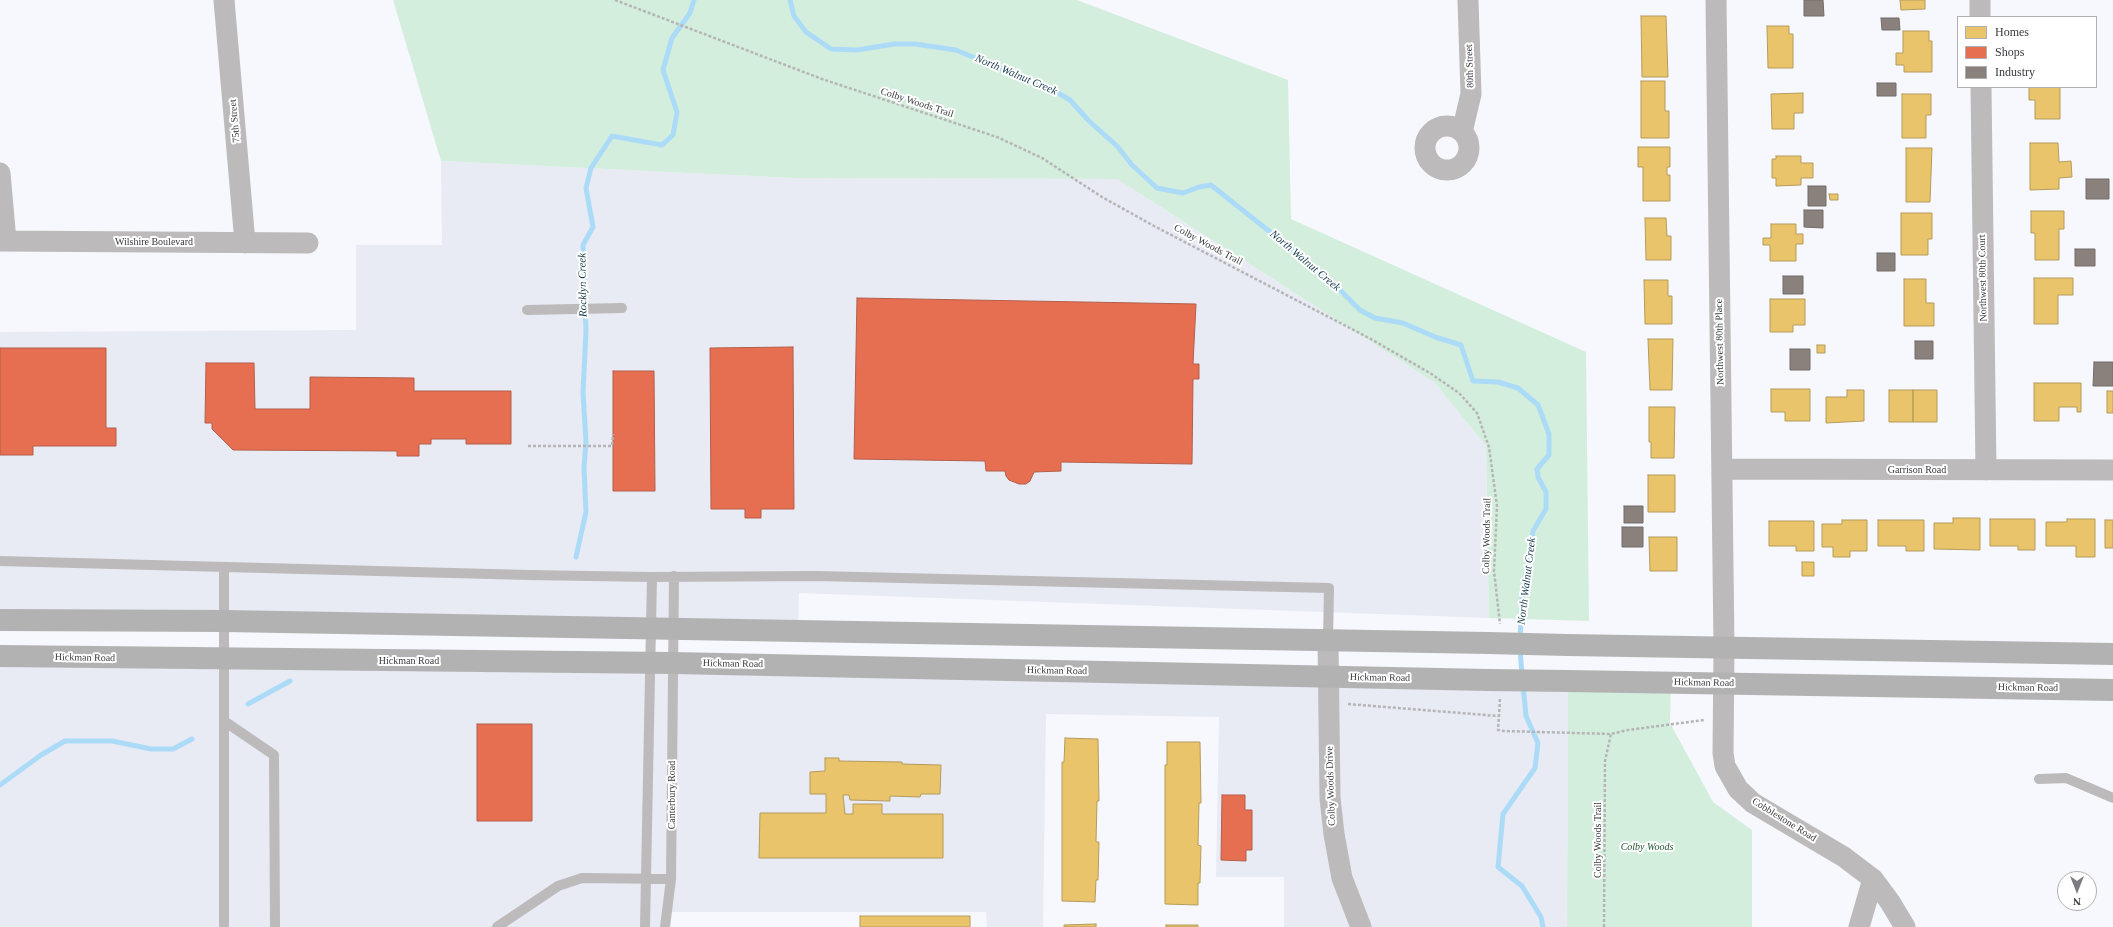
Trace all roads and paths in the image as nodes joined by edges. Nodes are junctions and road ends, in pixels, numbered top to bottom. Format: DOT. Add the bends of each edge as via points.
graph roads {
  1 [pos="224,0"];
  2 [pos="615,0"];
  3 [pos="1468,0"];
  4 [pos="1716,0"];
  5 [pos="1980,0"];
  6 [pos="1980,16"];
  7 [pos="1981,88"];
  8 [pos="1462,132"];
  9 [pos="0,173"];
  10 [pos="3,241"];
  11 [pos="245,243"];
  12 [pos="308,243"];
  13 [pos="622,308"];
  14 [pos="527,310"];
  15 [pos="613,434"];
  16 [pos="528,446"];
  17 [pos="1722,469"];
  18 [pos="1986,470"];
  19 [pos="2113,470"];
  20 [pos="0,561"];
  21 [pos="224,567"];
  22 [pos="674,576"];
  23 [pos="652,577"];
  24 [pos="0,620"];
  25 [pos="224,621"];
  26 [pos="651,628"];
  27 [pos="673,629"];
  28 [pos="1494,636"];
  29 [pos="1328,640"];
  30 [pos="1724,647"];
  31 [pos="2113,654"];
  32 [pos="0,656"];
  33 [pos="224,659"];
  34 [pos="650,662"];
  35 [pos="673,663"];
  36 [pos="1329,678"];
  37 [pos="1723,684"];
  38 [pos="1494,688"];
  39 [pos="2113,690"];
  40 [pos="1344,701"];
  41 [pos="1498,716"];
  42 [pos="1723,717"];
  43 [pos="224,721"];
  44 [pos="1611,734"];
  45 [pos="2039,779"];
  46 [pos="2113,798"];
  47 [pos="648,879"];
  48 [pos="671,879"];
  49 [pos="1873,879"];
  50 [pos="224,927"];
  51 [pos="275,927"];
  52 [pos="497,927"];
  53 [pos="645,927"];
  54 [pos="665,927"];
  55 [pos="1361,927"];
  56 [pos="1604,927"];
  57 [pos="1859,927"];
  58 [pos="1905,927"];
  1 -- 11 [label="street, 75th Street"];
  2 -- 28 [label="path, Colby Woods Trail" via="877,99 997,137 1042,158 1102,197 1154,226 1369,338 1459,393 1477,413 1489,447 1497,506"];
  3 -- 8 [label="street, 80th Street" via="1471,94"];
  4 -- 17 [label="street, Northwest 80th Place"];
  5 -- 6 [label="street"];
  7 -- 18 [label="street, Northwest 80th Court"];
  9 -- 10 [label="street"];
  10 -- 11 [label="street, Wilshire Boulevard"];
  11 -- 12 [label="street, Wilshire Boulevard"];
  13 -- 14 [label="lane"];
  15 -- 16 [label="path" via="612,446"];
  17 -- 18 [label="street, Garrison Road"];
  17 -- 30 [label="street, Northwest 80th Place"];
  18 -- 19 [label="street, Garrison Road"];
  20 -- 21 [label="lane"];
  21 -- 23 [label="lane"];
  21 -- 25 [label="lane"];
  22 -- 23 [label="lane"];
  22 -- 27 [label="lane, Canterbury Road"];
  22 -- 29 [label="lane" via="816,576 1329,588"];
  23 -- 26 [label="lane"];
  24 -- 25 [label="main road"];
  25 -- 26 [label="main road"];
  25 -- 33 [label="lane"];
  26 -- 27 [label="main road"];
  26 -- 34 [label="lane"];
  27 -- 29 [label="main road"];
  27 -- 35 [label="lane, Canterbury Road"];
  28 -- 29 [label="main road"];
  28 -- 30 [label="main road, bridge" via="1567,645"];
  29 -- 36 [label="street, Colby Woods Drive"];
  30 -- 31 [label="main road"];
  30 -- 37 [label="street, Northwest 80th Place"];
  32 -- 33 [label="main road, Hickman Road"];
  33 -- 34 [label="main road, Hickman Road"];
  33 -- 43 [label="lane"];
  34 -- 35 [label="main road, Hickman Road"];
  34 -- 47 [label="lane"];
  35 -- 36 [label="main road, Hickman Road"];
  35 -- 48 [label="lane, Canterbury Road"];
  36 -- 38 [label="main road, Hickman Road"];
  36 -- 55 [label="street, Colby Woods Drive" via="1330,798 1334,834 1342,878"];
  37 -- 38 [label="main road, Hickman Road, bridge" via="1568,681"];
  37 -- 39 [label="main road, Hickman Road"];
  37 -- 42 [label="street, Cobblestone Road"];
  38 -- 41 [label="path"];
  40 -- 41 [label="path" via="1350,705"];
  41 -- 44 [label="path" via="1498,730 1504,731"];
  42 -- 44 [label="path"];
  42 -- 49 [label="street, Cobblestone Road" via="1725,766 1738,789 1753,802 1844,857"];
  43 -- 50 [label="lane"];
  43 -- 51 [label="lane" via="274,755"];
  44 -- 56 [label="path, Colby Woods Trail" via="1605,761"];
  45 -- 46 [label="lane" via="2066,778"];
  47 -- 48 [label="lane"];
  47 -- 52 [label="lane" via="582,878 558,886"];
  47 -- 53 [label="lane"];
  48 -- 54 [label="lane, Canterbury Road"];
  49 -- 57 [label="street"];
  49 -- 58 [label="street, Cobblestone Road"];
}
